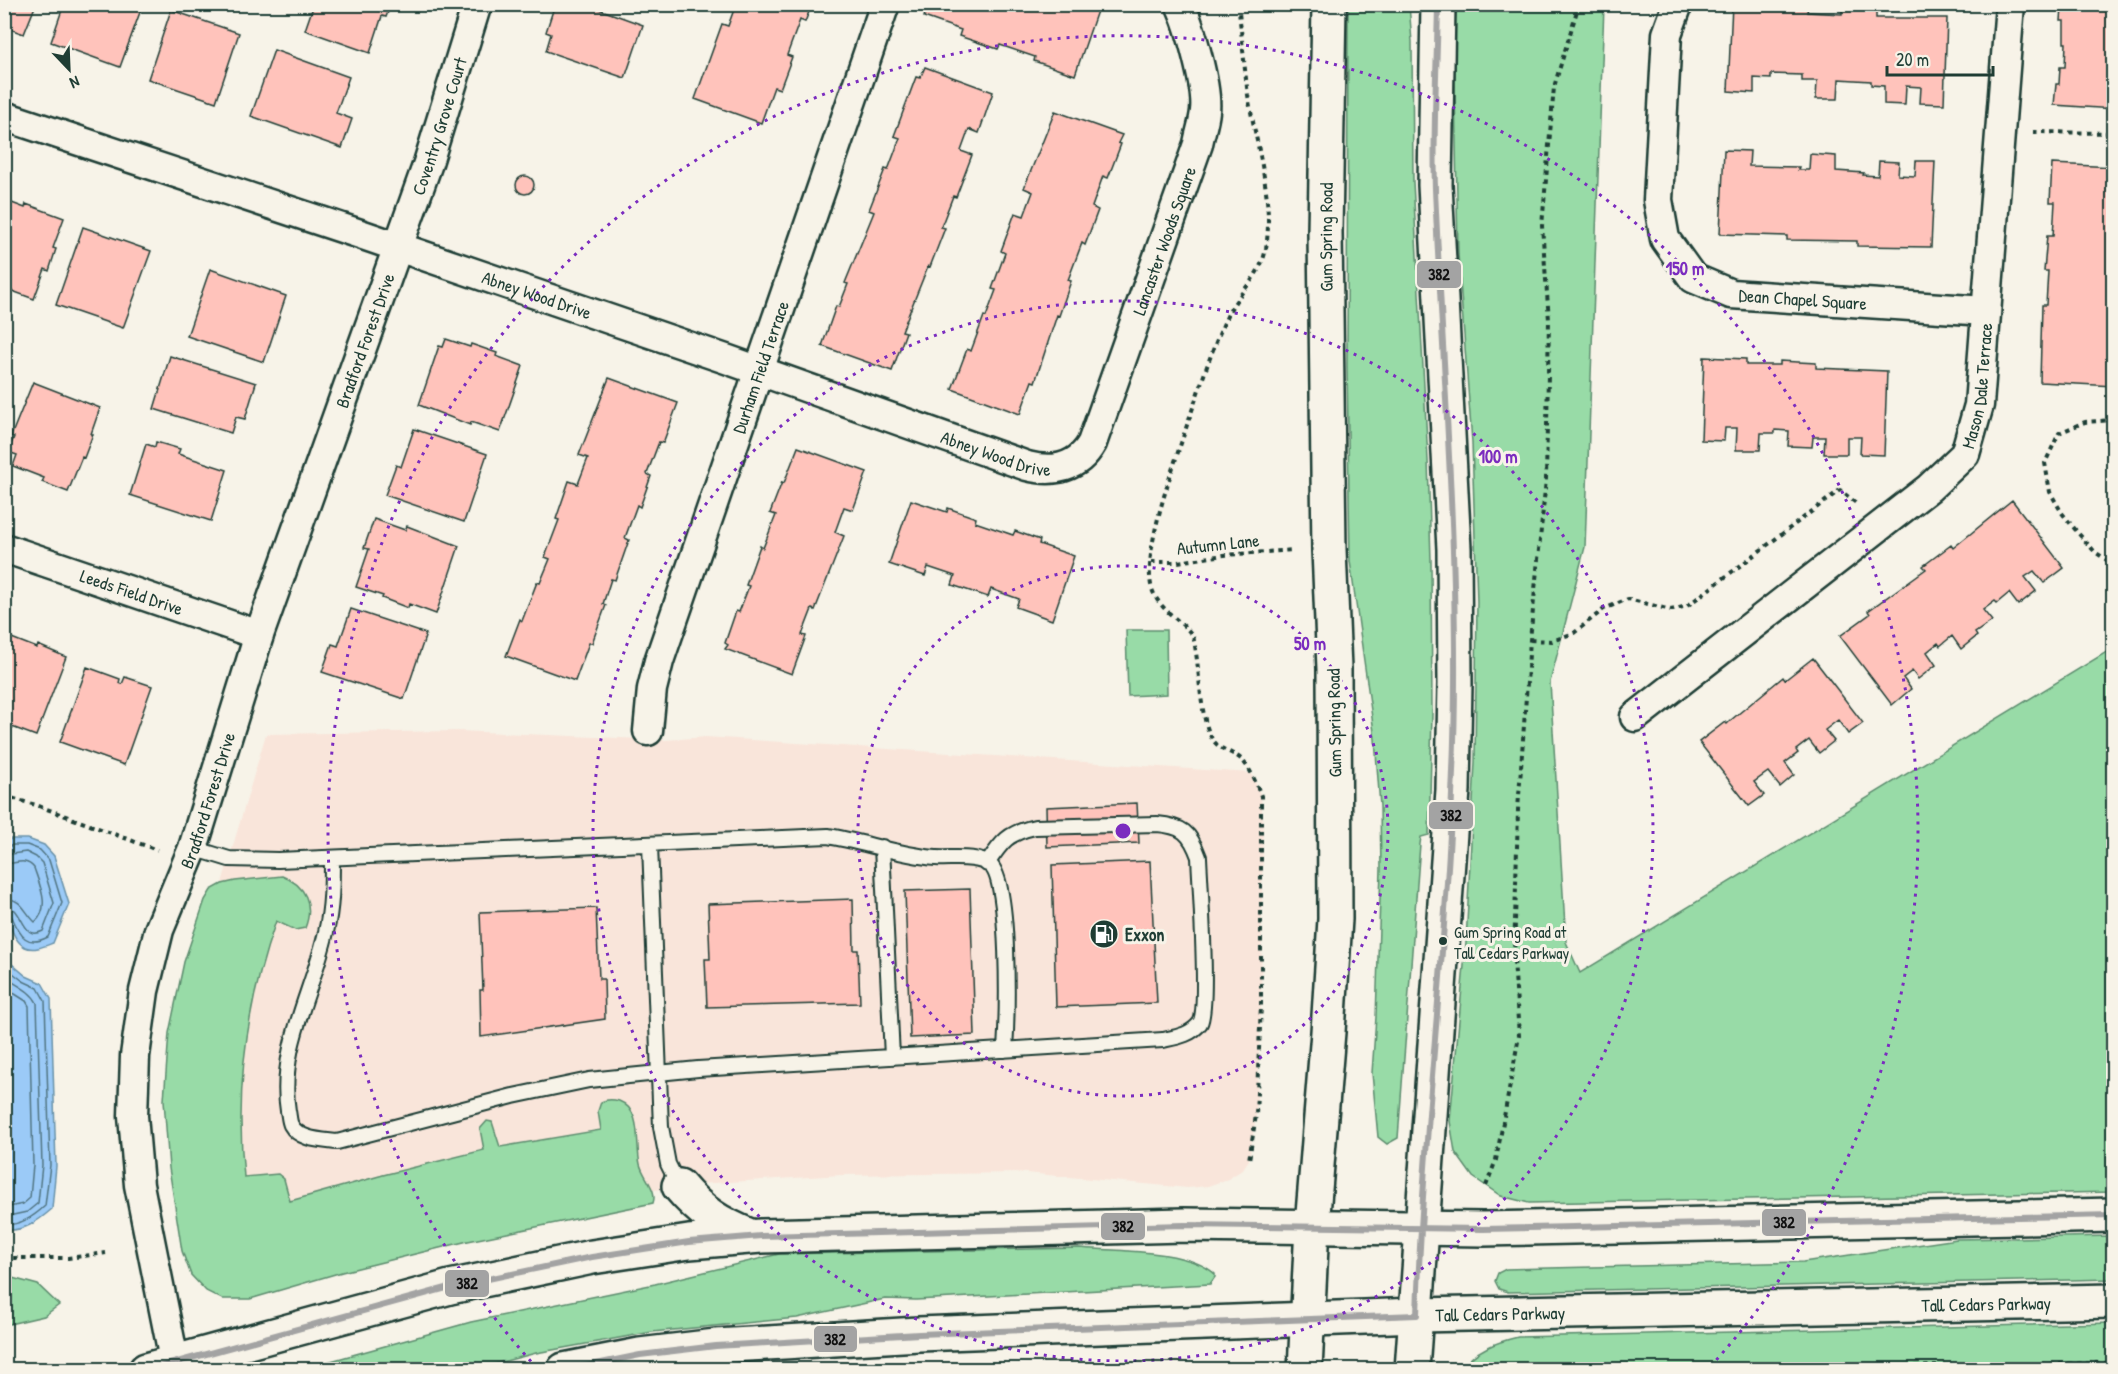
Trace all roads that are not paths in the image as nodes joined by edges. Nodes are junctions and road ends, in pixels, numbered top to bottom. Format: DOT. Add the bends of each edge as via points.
graph roads {
  1 [pos="477,4"];
  2 [pos="885,4"];
  3 [pos="1180,4"];
  4 [pos="1329,4"];
  5 [pos="1438,4"];
  6 [pos="1678,4"];
  7 [pos="2010,4"];
  8 [pos="4,116"];
  9 [pos="398,248"];
  10 [pos="1986,311"];
  11 [pos="758,370"];
  12 [pos="1070,465"];
  13 [pos="4,549"];
  14 [pos="259,635"];
  15 [pos="1635,717"];
  16 [pos="648,731"];
  17 [pos="650,845"];
  18 [pos="193,848"];
  19 [pos="882,848"];
  20 [pos="332,858"];
  21 [pos="987,864"];
  22 [pos="1005,1050"];
  23 [pos="892,1057"];
  24 [pos="660,1073"];
  25 [pos="679,1186"];
  26 [pos="2114,1215"];
  27 [pos="1312,1226"];
  28 [pos="1420,1229"];
  29 [pos="751,1237"];
  30 [pos="2114,1301"];
  31 [pos="1417,1315"];
  32 [pos="1306,1319"];
  33 [pos="166,1367"];
  34 [pos="564,1370"];
  35 [pos="1305,1370"];
  36 [pos="1412,1370"];
  1 -- 9 [label="street, Coventry Grove Court"];
  2 -- 11 [label="street, Durham Field Terrace"];
  3 -- 12 [label="street, Lancaster Woods Square" via="1200,69 1205,109 1198,144 1092,442"];
  4 -- 27 [label="main road, Gum Spring Road" via="1325,232 1335,919"];
  5 -- 28 [label="main road" via="1435,184 1454,549 1455,684 1453,790"];
  6 -- 10 [label="street, Dean Chapel Square" via="1667,34 1658,200 1665,239 1693,278 1731,294"];
  7 -- 10 [label="street, Mason Dale Terrace"];
  8 -- 9 [label="street, Abney Wood Drive"];
  9 -- 11 [label="street, Abney Wood Drive"];
  9 -- 14 [label="street, Bradford Forest Drive"];
  10 -- 15 [label="street, Mason Dale Terrace" via="1978,405 1965,454 1929,488"];
  11 -- 12 [label="street, Abney Wood Drive" via="1027,466 1059,469"];
  11 -- 16 [label="street, Durham Field Terrace" via="659,661"];
  13 -- 14 [label="street, Leeds Field Drive"];
  14 -- 18 [label="street, Bradford Forest Drive"];
  17 -- 19 [label="lane" via="828,836"];
  17 -- 20 [label="lane"];
  17 -- 24 [label="lane"];
  18 -- 20 [label="lane" via="230,859"];
  18 -- 33 [label="street, Bradford Forest Drive" via="159,930 144,991 135,1056 133,1116 139,1185"];
  19 -- 21 [label="lane" via="910,855 978,859"];
  19 -- 23 [label="lane"];
  20 -- 24 [label="lane" via="326,932 292,1040 286,1078 290,1124 301,1134 337,1142 513,1096 589,1080"];
  21 -- 22 [label="lane" via="1000,881 1004,910"];
  21 -- 22 [label="lane" via="1003,840 1035,827 1175,825 1194,843 1199,857 1204,1008 1201,1022 1191,1032 1163,1040"];
  22 -- 23 [label="lane"];
  23 -- 24 [label="lane"];
  24 -- 25 [label="lane" via="664,1147"];
  25 -- 29 [label="main road" via="708,1216"];
  26 -- 28 [label="main road"];
  27 -- 28 [label="main road"];
  27 -- 29 [label="main road" via="1184,1225"];
  27 -- 32 [label="main road, Gum Spring Road"];
  28 -- 31 [label="main road"];
  29 -- 33 [label="main road" via="592,1257 461,1285"];
  30 -- 31 [label="main road, Tall Cedars Parkway"];
  31 -- 32 [label="main road, Tall Cedars Parkway"];
  31 -- 36 [label="main road"];
  32 -- 34 [label="main road, Tall Cedars Parkway" via="716,1346"];
  32 -- 35 [label="main road, Gum Spring Road"];
}
